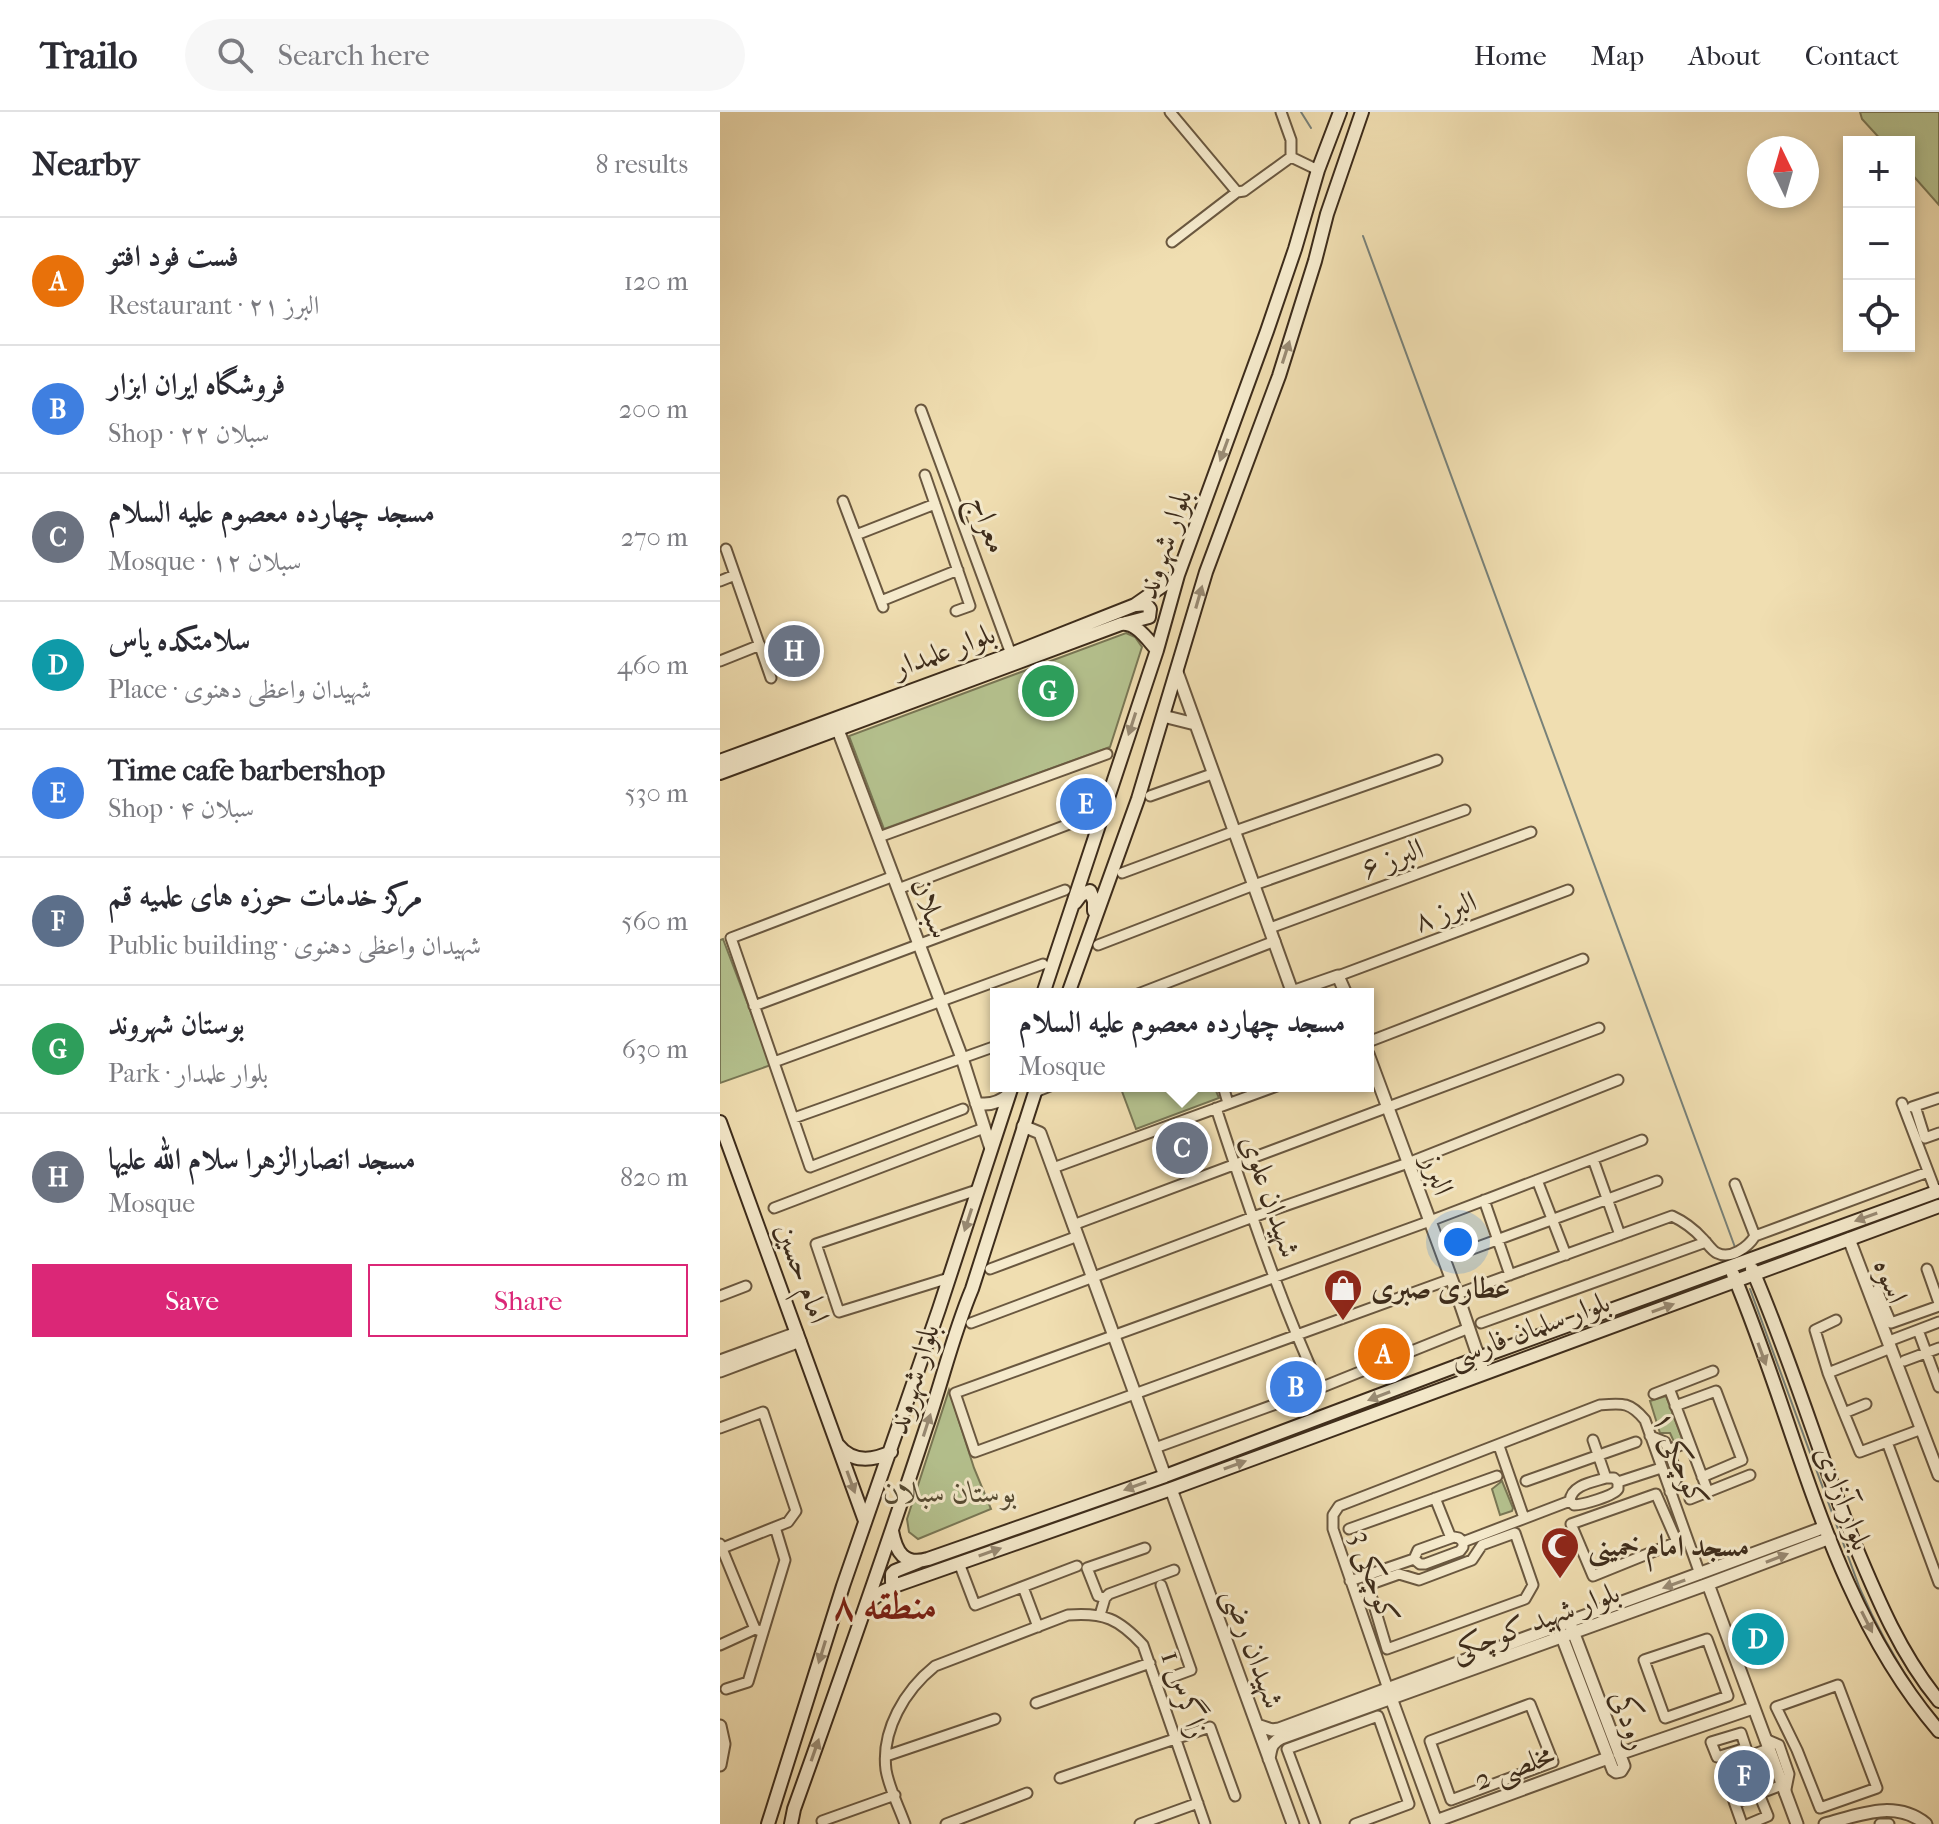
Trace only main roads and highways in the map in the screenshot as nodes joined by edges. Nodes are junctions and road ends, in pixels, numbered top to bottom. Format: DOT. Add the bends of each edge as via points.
graph roads {
  1 [pos="1340,112"];
  2 [pos="1362,112"];
  3 [pos="1305,211"];
  4 [pos="1327,214"];
  5 [pos="1295,249"];
  6 [pos="1315,261"];
  7 [pos="1178,575"];
  8 [pos="1135,605"];
  9 [pos="1126,623"];
  10 [pos="1157,650"];
  11 [pos="836,724"];
  12 [pos="720,761"];
  13 [pos="720,773"];
  14 [pos="1094,841"];
  15 [pos="1119,850"];
  16 [pos="1071,911"];
  17 [pos="1092,926"];
  18 [pos="1045,988"];
  19 [pos="1070,988"];
  20 [pos="1009,1092"];
  21 [pos="1035,1092"];
  22 [pos="720,1122"];
  23 [pos="1938,1191"];
  24 [pos="1939,1206"];
  25 [pos="1781,1248"];
  26 [pos="1748,1260"];
  27 [pos="1786,1262"];
  28 [pos="1730,1267"];
  29 [pos="1754,1274"];
  30 [pos="950,1276"];
  31 [pos="1736,1280"];
  32 [pos="1695,1281"];
  33 [pos="972,1289"];
  34 [pos="1701,1294"];
  35 [pos="939,1309"];
  36 [pos="966,1320"];
  37 [pos="837,1442"];
  38 [pos="891,1452"];
  39 [pos="865,1521"];
  40 [pos="892,1531"];
  41 [pos="920,1561"];
  42 [pos="900,1584"];
  43 [pos="867,1603"];
  44 [pos="1939,1701"];
  45 [pos="1939,1731"];
  46 [pos="774,1805"];
  47 [pos="794,1809"];
  48 [pos="768,1824"];
  49 [pos="791,1824"];
  1 -- 3 [label="main road, بلوار شهروند"];
  2 -- 4 [label="main road, بلوار شهروند"];
  3 -- 4 [label="main road" via="1310,222"];
  3 -- 5 [label="main road, بلوار شهروند"];
  4 -- 6 [label="main road, بلوار شهروند"];
  5 -- 6 [label="main road" via="1301,242 1310,243"];
  5 -- 7 [label="main road, بلوار شهروند, one-way"];
  15 -- 6 [label="main road, بلوار شهروند, one-way" via="1206,572 1279,376"];
  7 -- 8 [label="main road, بلوار علمدار"];
  7 -- 10 [label="main road, بلوار شهروند"];
  8 -- 9 [label="main road" via="1146,604 1149,617"];
  8 -- 11 [label="main road, بلوار علمدار"];
  9 -- 10 [label="main road"];
  9 -- 11 [label="main road, بلوار علمدار"];
  10 -- 14 [label="main road, بلوار شهروند, one-way"];
  11 -- 12 [label="main road, بلوار علمدار"];
  11 -- 13 [label="main road, بلوار علمدار"];
  14 -- 15 [label="main road" via="1098,865 1107,864"];
  14 -- 16 [label="main road, بلوار شهروند"];
  15 -- 17 [label="main road, بلوار شهروند"];
  16 -- 17 [label="main road" via="1090,891"];
  16 -- 18 [label="main road, بلوار شهروند"];
  17 -- 19 [label="main road, بلوار شهروند"];
  20 -- 30 [label="main road, بلوار شهروند, one-way"];
  21 -- 33 [label="main road, بلوار شهروند"];
  22 -- 37 [label="main road, امام حسین"];
  23 -- 25 [label="main road, بلوار سلمان فارسی, one-way"];
  24 -- 27 [label="main road, بلوار سلمان فارسی"];
  25 -- 26 [label="main road, بلوار سلمان فارسی"];
  25 -- 27 [label="main road"];
  26 -- 28 [label="main road, بلوار سلمان فارسی"];
  26 -- 29 [label="main road, بلوار آزادی"];
  27 -- 29 [label="main road, بلوار سلمان فارسی"];
  28 -- 31 [label="main road, بلوار آزادی"];
  28 -- 32 [label="main road, بلوار سلمان فارسی"];
  29 -- 31 [label="main road, بلوار سلمان فارسی"];
  29 -- 44 [label="main road, بلوار آزادی" via="1888,1623"];
  30 -- 33 [label="main road" via="955,1293"];
  30 -- 35 [label="main road, بلوار شهروند"];
  31 -- 34 [label="main road, بلوار سلمان فارسی"];
  31 -- 45 [label="main road, بلوار آزادی, one-way" via="1827,1532 1875,1639"];
  32 -- 34 [label="main road"];
  32 -- 41 [label="main road, بلوار سلمان فارسی, one-way"];
  33 -- 36 [label="main road, بلوار شهروند"];
  42 -- 34 [label="main road, بلوار سلمان فارسی, one-way"];
  35 -- 36 [label="main road" via="952,1307"];
  35 -- 38 [label="main road, بلوار شهروند"];
  40 -- 36 [label="main road, بلوار شهروند, one-way"];
  37 -- 38 [label="main road" via="843,1451 862,1459"];
  37 -- 39 [label="main road, امام حسین, one-way"];
  38 -- 39 [label="main road, بلوار شهروند"];
  39 -- 46 [label="main road, بلوار شهروند, one-way"];
  40 -- 41 [label="main road" via="895,1549 904,1558"];
  40 -- 43 [label="main road, بلوار شهروند"];
  41 -- 42 [label="main road, بلوار سلمان فارسی" via="892,1574 892,1582"];
  42 -- 43 [label="main road, بلوار سلمان فارسی"];
  47 -- 43 [label="main road, بلوار شهروند, one-way"];
  46 -- 47 [label="main road" via="783,1811"];
  46 -- 48 [label="main road, بلوار شهروند"];
  47 -- 49 [label="main road, بلوار شهروند"];
}
